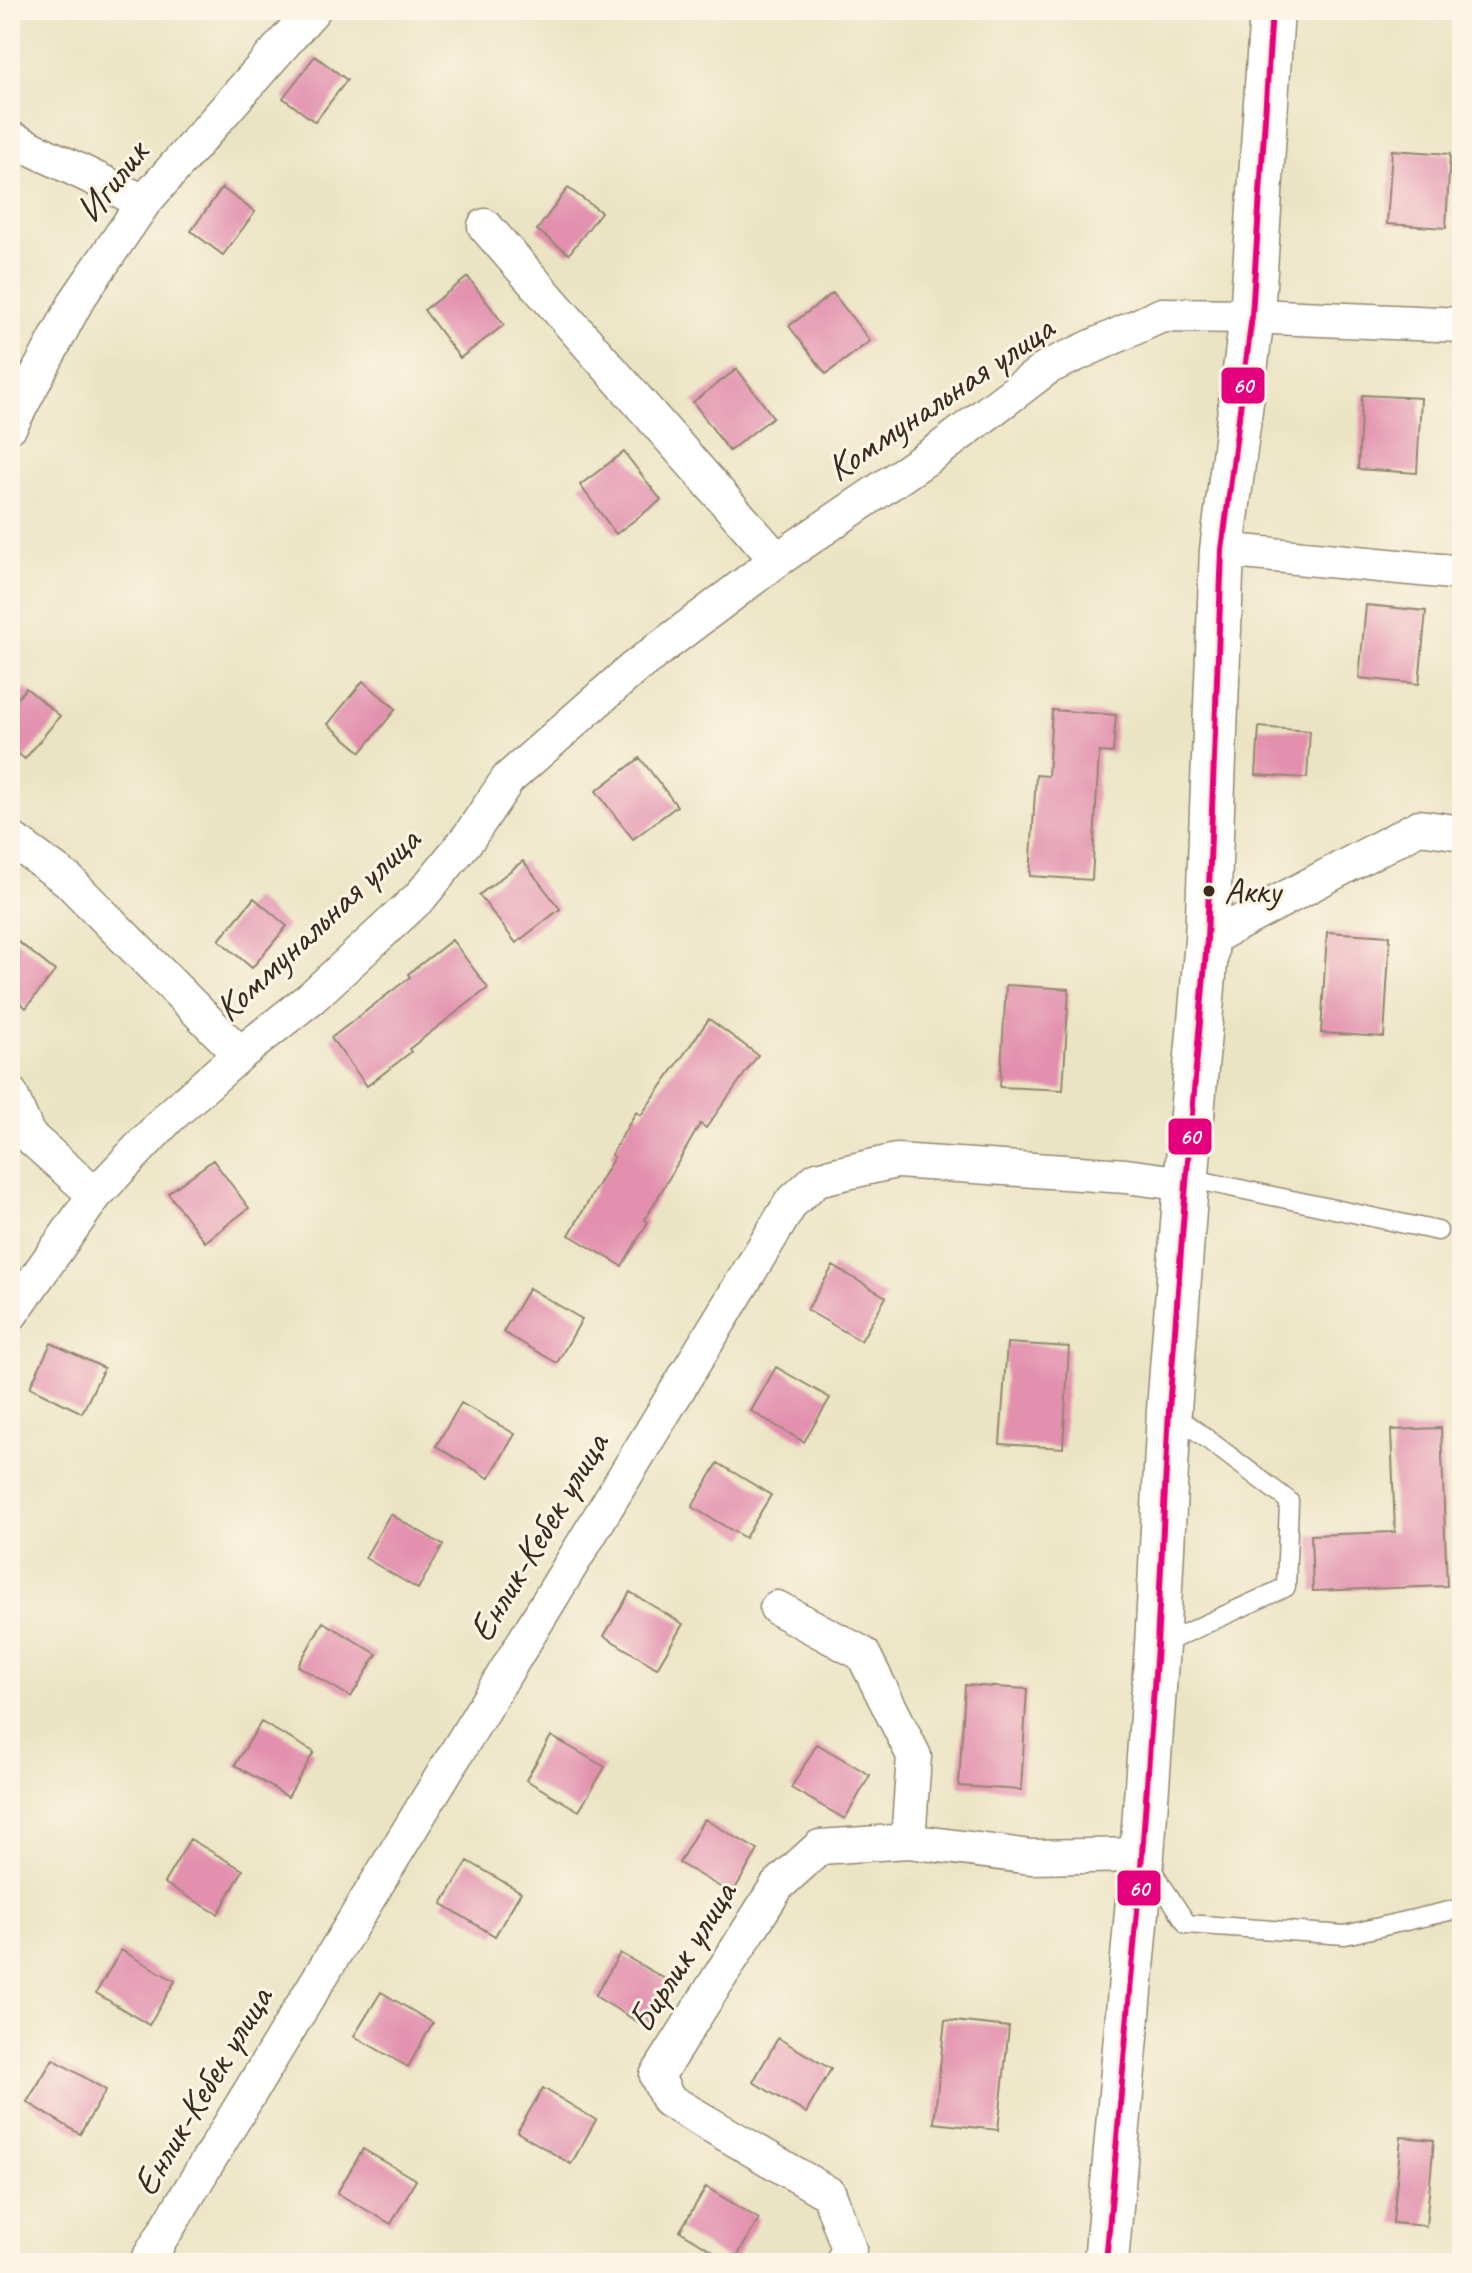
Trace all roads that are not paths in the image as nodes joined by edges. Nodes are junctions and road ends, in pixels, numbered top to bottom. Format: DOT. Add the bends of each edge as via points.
graph roads {
  1 [pos="313,10"];
  2 [pos="1272,10"];
  3 [pos="10,138"];
  4 [pos="144,202"];
  5 [pos="485,226"];
  6 [pos="1252,316"];
  7 [pos="1462,325"];
  8 [pos="10,426"];
  9 [pos="1222,550"];
  10 [pos="777,560"];
  11 [pos="1462,573"];
  12 [pos="1462,833"];
  13 [pos="10,838"];
  14 [pos="1207,940"];
  15 [pos="240,1054"];
  16 [pos="10,1093"];
  17 [pos="1186,1184"];
  18 [pos="95,1195"];
  19 [pos="1438,1231"];
  20 [pos="10,1315"];
  21 [pos="1169,1410"];
  22 [pos="777,1608"];
  23 [pos="1157,1646"];
  24 [pos="908,1841"];
  25 [pos="1142,1855"];
  26 [pos="1462,1908"];
  27 [pos="146,2263"];
  28 [pos="842,2263"];
  29 [pos="1106,2263"];
  1 -- 4 [label="street, Игилик"];
  2 -- 6 [label="highway"];
  3 -- 4 [label="street"];
  4 -- 8 [label="street, Игилик" via="77,300"];
  5 -- 10 [label="street"];
  6 -- 7 [label="street, Коммунальная улица"];
  6 -- 9 [label="highway"];
  6 -- 10 [label="street, Коммунальная улица" via="1162,315 1048,367 940,449"];
  9 -- 11 [label="street"];
  9 -- 14 [label="highway"];
  10 -- 15 [label="street, Коммунальная улица" via="634,668 508,779 421,896 312,997"];
  12 -- 14 [label="street" via="1419,827"];
  13 -- 15 [label="street" via="68,880"];
  14 -- 17 [label="highway"];
  15 -- 18 [label="street, Коммунальная улица" via="168,1118"];
  16 -- 18 [label="street" via="28,1135"];
  17 -- 19 [label="lane" via="1207,1182"];
  17 -- 21 [label="highway"];
  17 -- 27 [label="street, Енлик-Кебек улица" via="896,1161 817,1179 791,1203"];
  18 -- 20 [label="street, Коммунальная улица"];
  21 -- 23 [label="highway"];
  21 -- 23 [label="lane" via="1289,1501 1286,1587"];
  22 -- 24 [label="street" via="863,1654 914,1756"];
  23 -- 25 [label="highway"];
  24 -- 25 [label="street, Бирлик улица" via="1031,1857"];
  24 -- 28 [label="street, Бирлик улица" via="820,1847 777,1886 657,2076 668,2100 829,2194 849,2249"];
  25 -- 26 [label="lane" via="1187,1924 1345,1935"];
  25 -- 29 [label="highway"];
}
